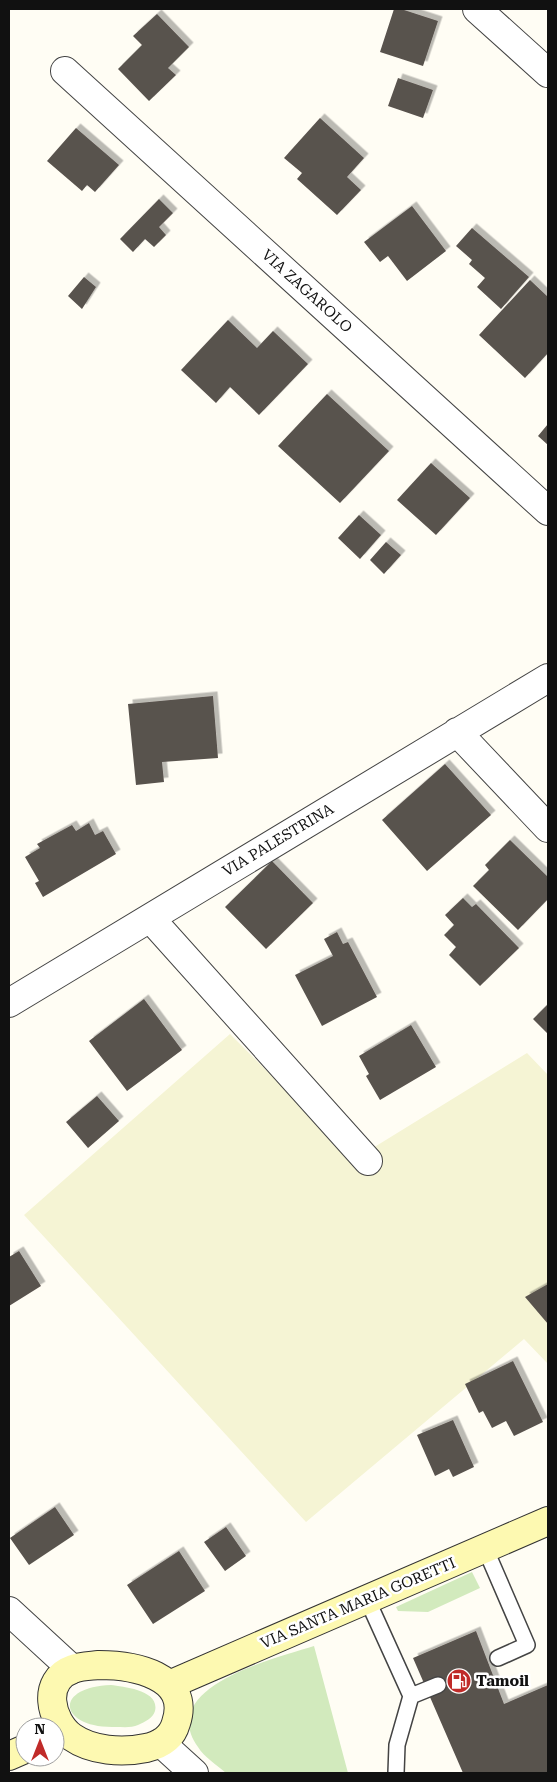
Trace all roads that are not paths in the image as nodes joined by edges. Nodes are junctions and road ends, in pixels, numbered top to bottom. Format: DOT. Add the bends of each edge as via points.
graph roads {
  1 [pos="477,9"];
  2 [pos="65,72"];
  3 [pos="548,73"];
  4 [pos="548,511"];
  5 [pos="548,678"];
  6 [pos="457,732"];
  7 [pos="548,828"];
  8 [pos="150,918"];
  9 [pos="9,1003"];
  10 [pos="368,1161"];
  11 [pos="548,1521"];
  12 [pos="485,1548"];
  13 [pos="367,1599"];
  14 [pos="9,1612"];
  15 [pos="498,1658"];
  16 [pos="72,1669"];
  17 [pos="169,1685"];
  18 [pos="438,1685"];
  19 [pos="411,1696"];
  20 [pos="55,1717"];
  21 [pos="65,1736"];
  22 [pos="161,1743"];
  23 [pos="194,1773"];
  24 [pos="396,1773"];
  1 -- 3 [label="street"];
  2 -- 4 [label="street, VIA ZAGAROLO"];
  5 -- 6 [label="street, VIA PALESTRINA"];
  6 -- 7 [label="street"];
  6 -- 8 [label="street, VIA PALESTRINA"];
  8 -- 9 [label="street, VIA PALESTRINA"];
  8 -- 10 [label="street"];
  11 -- 12 [label="main road, VIA SANTA MARIA GORETTI"];
  12 -- 13 [label="main road, VIA SANTA MARIA GORETTI"];
  12 -- 15 [label="lane" via="527,1645"];
  13 -- 17 [label="main road, VIA SANTA MARIA GORETTI"];
  13 -- 19 [label="lane"];
  14 -- 16 [label="street"];
  16 -- 17 [label="main road" via="125,1666 150,1673"];
  16 -- 20 [label="main road" via="56,1682 51,1696"];
  17 -- 22 [label="main road" via="178,1704 178,1719 170,1736"];
  18 -- 19 [label="lane"];
  19 -- 24 [label="lane" via="398,1746"];
  21 -- 22 [label="main road" via="109,1750 138,1750"];
  22 -- 23 [label="street"];
}
